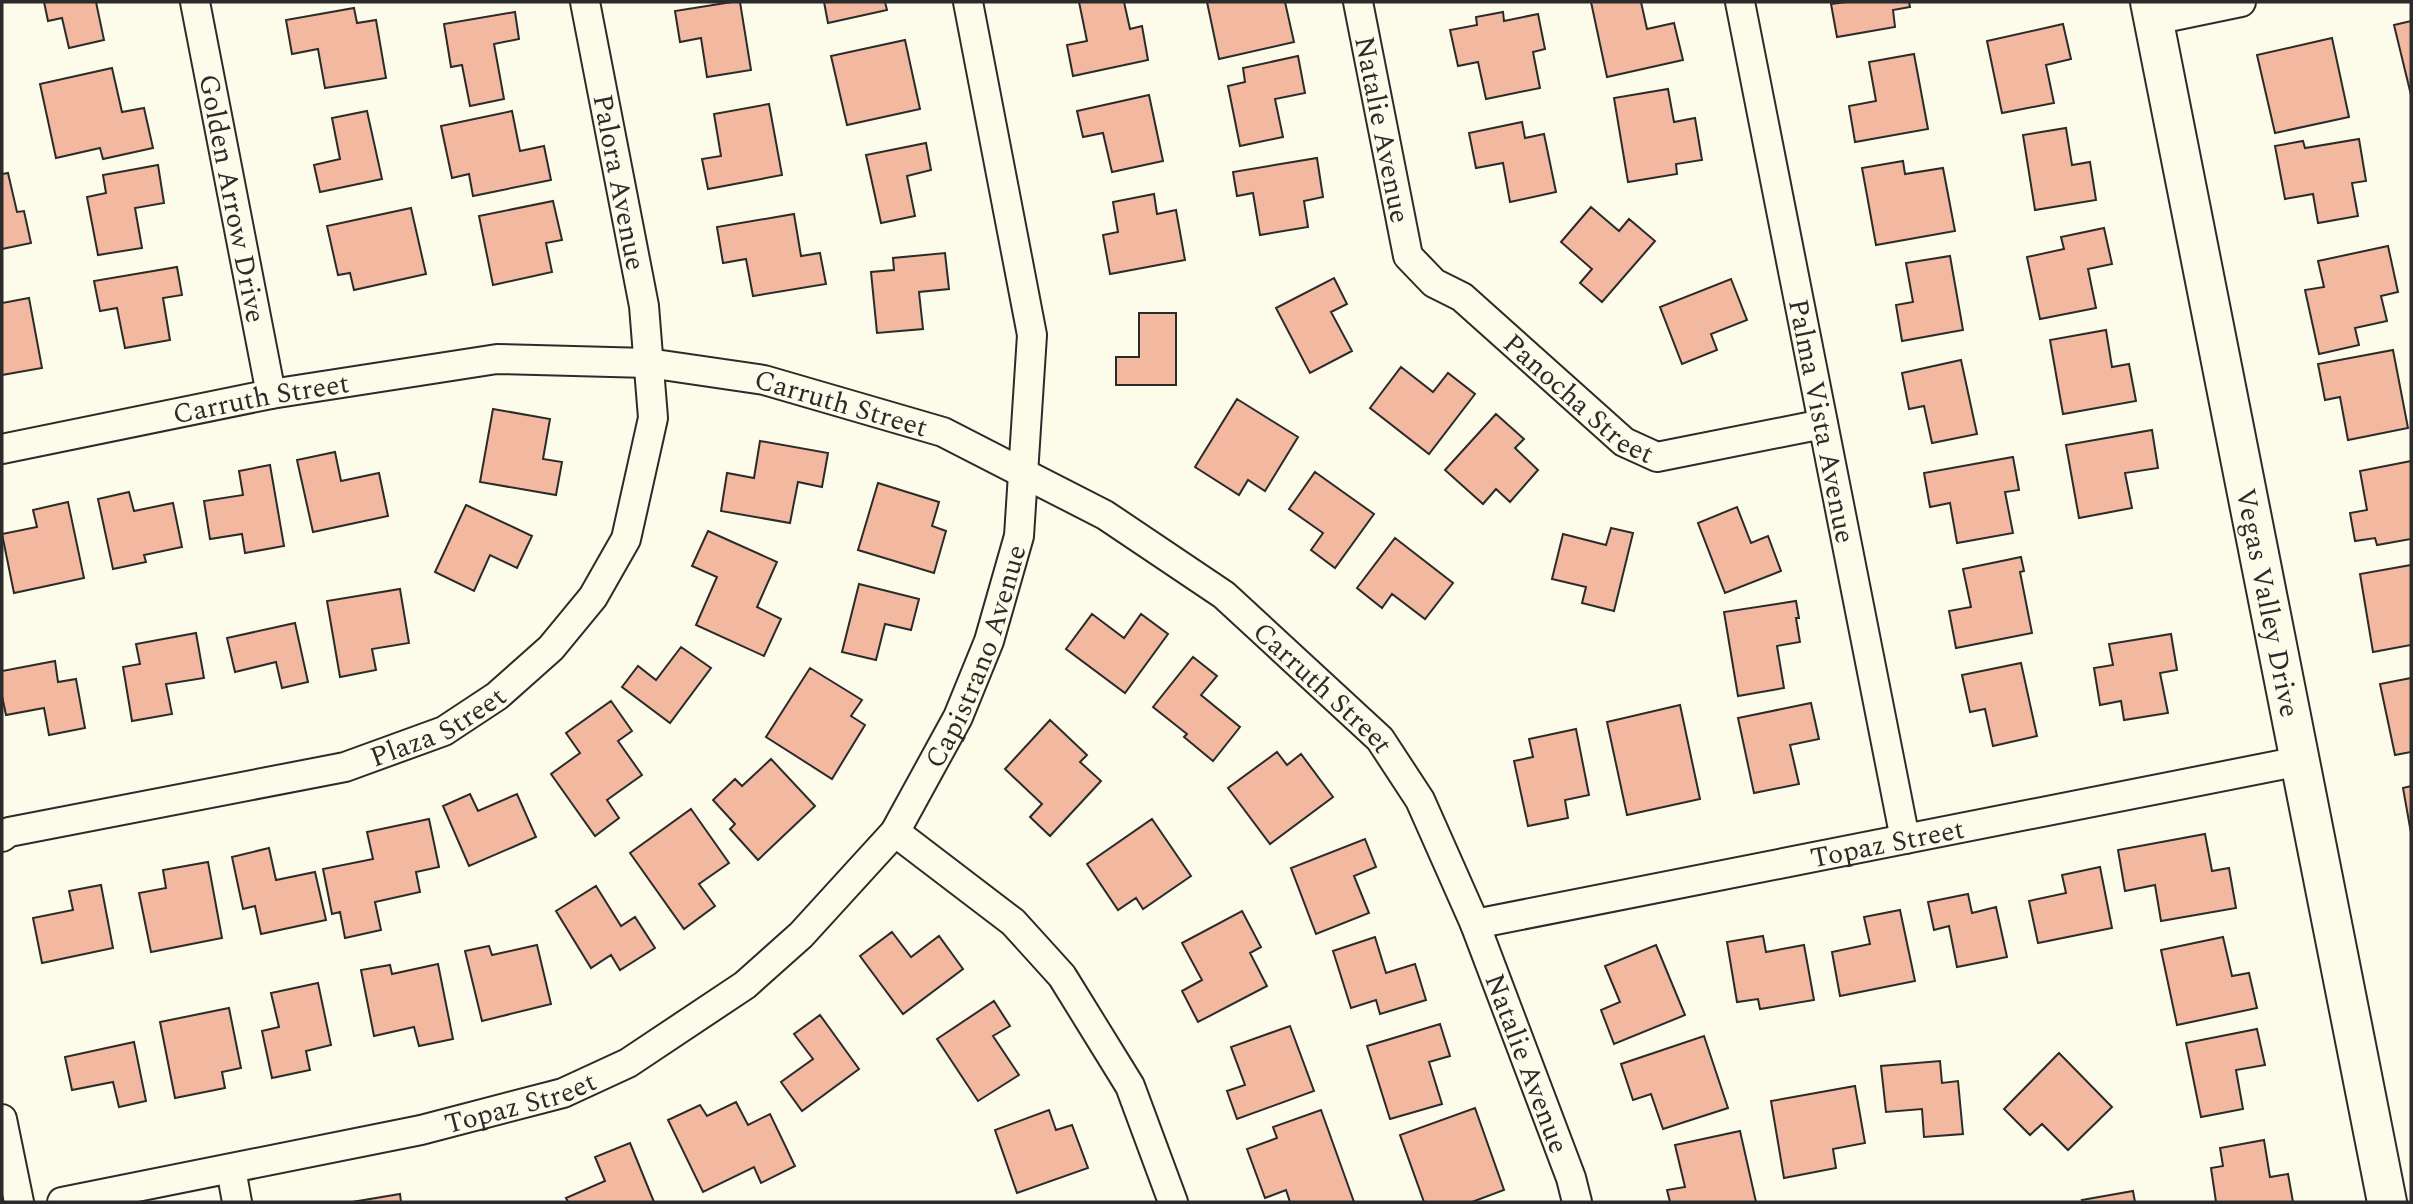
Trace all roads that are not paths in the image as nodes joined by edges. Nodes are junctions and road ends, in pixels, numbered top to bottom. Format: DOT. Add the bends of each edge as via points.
graph roads {
  1 [pos="195,2"];
  2 [pos="585,2"];
  3 [pos="968,2"];
  4 [pos="1358,2"];
  5 [pos="1740,2"];
  6 [pos="2241,2"];
  7 [pos="2152,11"];
  8 [pos="1408,256"];
  9 [pos="648,363"];
  10 [pos="271,394"];
  11 [pos="1823,424"];
  12 [pos="2,449"];
  13 [pos="1023,473"];
  14 [pos="2300,761"];
  15 [pos="895,832"];
  16 [pos="2,837"];
  17 [pos="1905,839"];
  18 [pos="1475,924"];
  19 [pos="2,1119"];
  20 [pos="231,1169"];
  21 [pos="19,1202"];
  22 [pos="62,1202"];
  23 [pos="237,1202"];
  24 [pos="1174,1202"];
  25 [pos="1577,1202"];
  26 [pos="2387,1202"];
  1 -- 10 [label="street, Golden Arrow Drive"];
  2 -- 9 [label="street, Palora Avenue" via="644,306"];
  3 -- 13 [label="street, Capistrano Avenue" via="1032,335"];
  4 -- 8 [label="street, Natalie Avenue"];
  5 -- 11 [label="street, Palma Vista Avenue"];
  6 -- 7 [label="street"];
  7 -- 14 [label="street, Vegas Valley Drive"];
  8 -- 11 [label="street, Panocha Street" via="1434,283 1462,297 1624,442 1657,457"];
  9 -- 10 [label="street, Carruth Street" via="497,359"];
  9 -- 13 [label="street, Carruth Street" via="777,383 943,432"];
  9 -- 16 [label="street, Plaza Street" via="653,418 626,539 593,597 551,648 497,696 444,731 345,767"];
  10 -- 12 [label="street, Carruth Street"];
  11 -- 17 [label="street, Palma Vista Avenue"];
  13 -- 15 [label="street, Capistrano Avenue" via="1019,536 989,641 958,717"];
  13 -- 18 [label="street, Carruth Street" via="1105,515 1224,595 1381,739 1420,800"];
  14 -- 17 [label="street, Topaz Street"];
  14 -- 26 [label="street, Vegas Valley Drive"];
  15 -- 20 [label="street, Topaz Street" via="801,935 745,985 628,1063 563,1094 421,1130"];
  15 -- 24 [label="street" via="1013,922 1062,976 1130,1086"];
  17 -- 18 [label="street, Topaz Street"];
  18 -- 25 [label="street, Natalie Avenue"];
  19 -- 21 [label="street"];
  20 -- 22 [label="street, Topaz Street"];
  20 -- 23 [label="street"];
}
